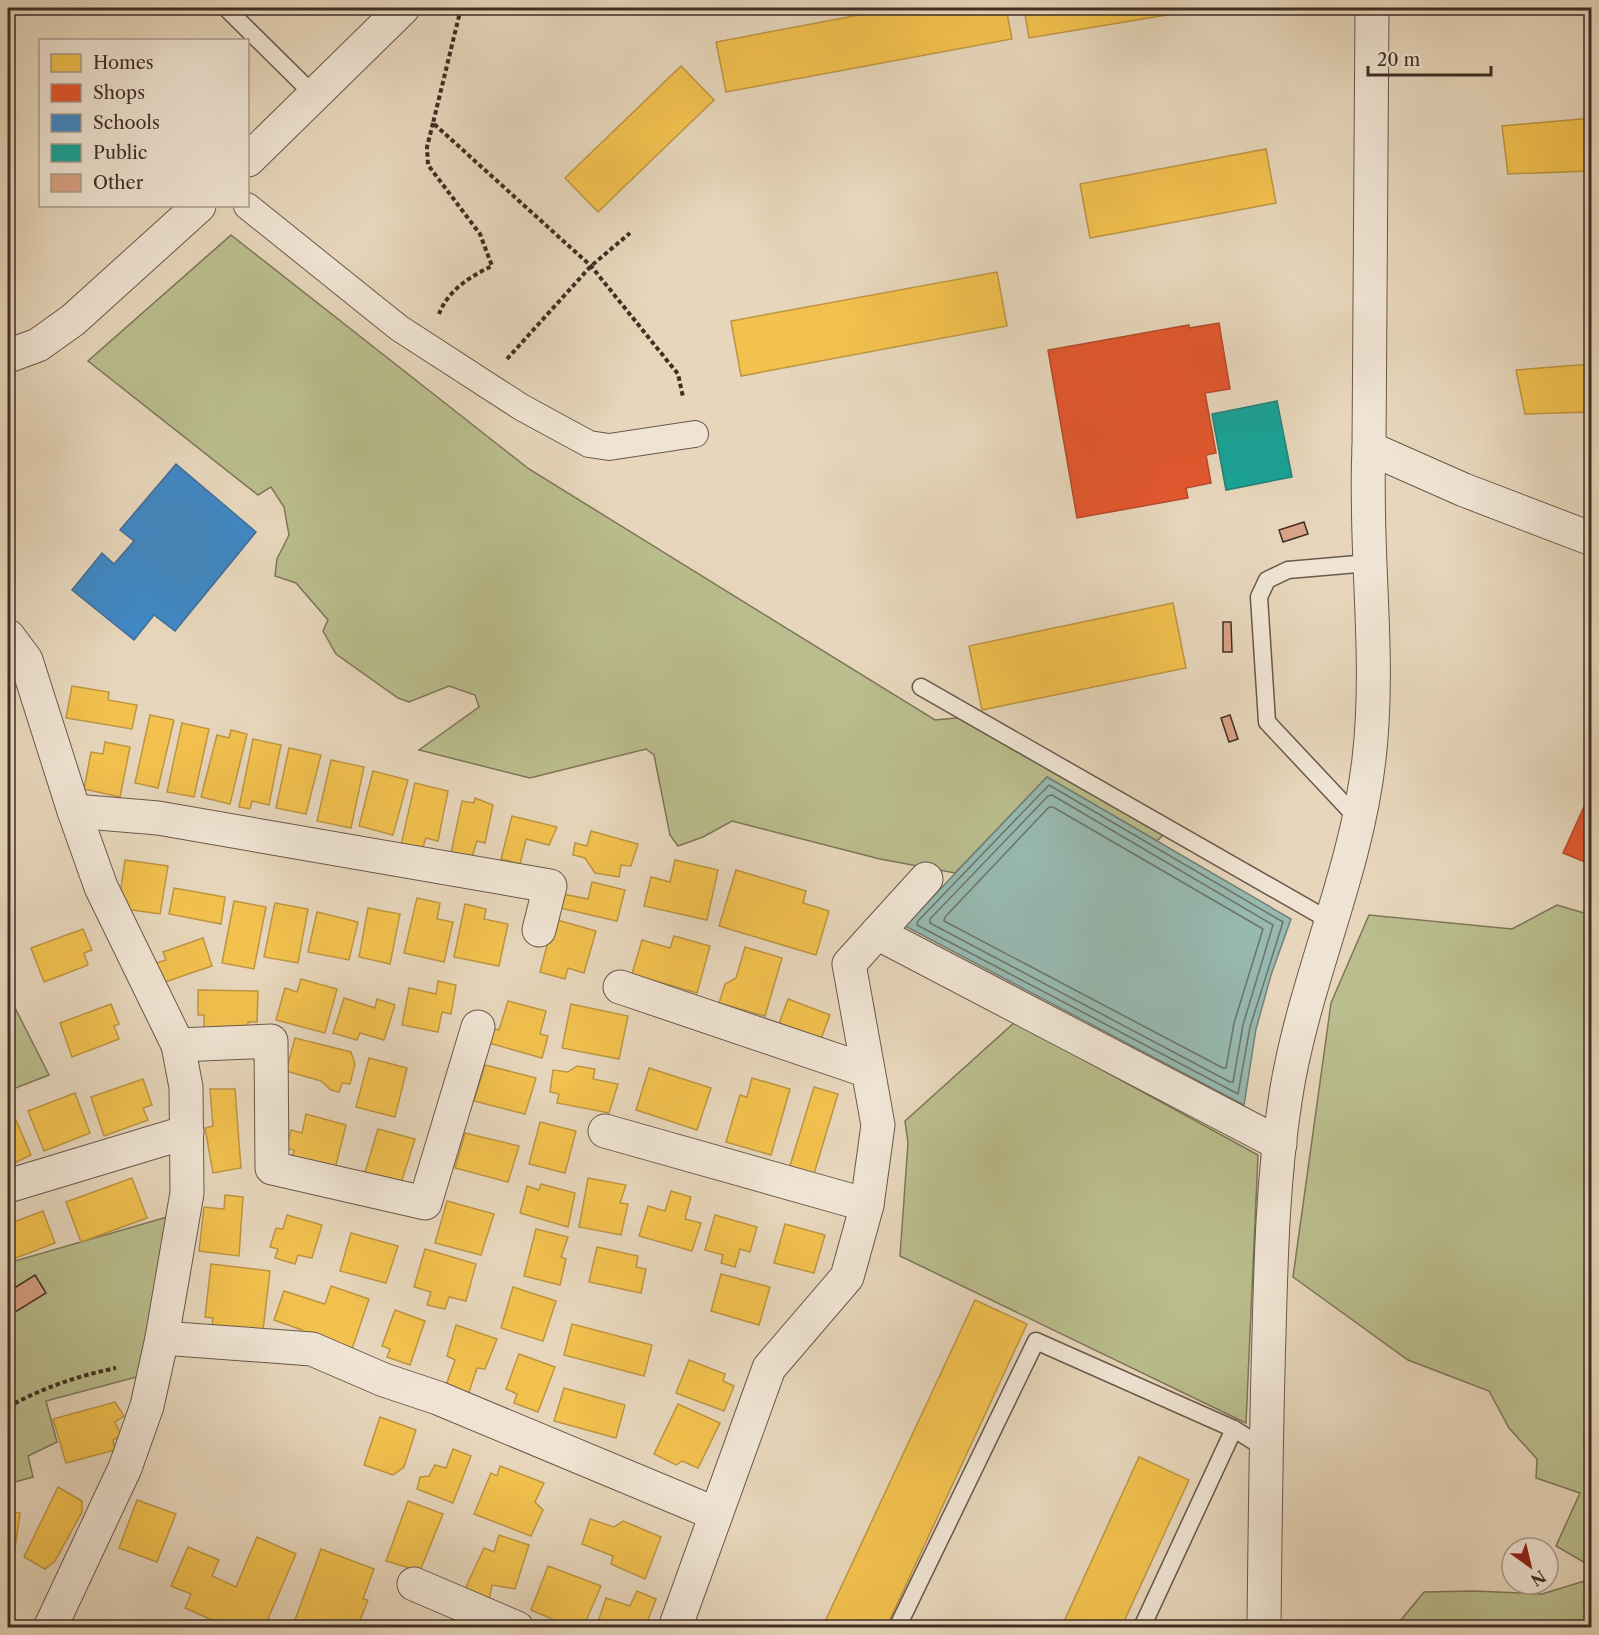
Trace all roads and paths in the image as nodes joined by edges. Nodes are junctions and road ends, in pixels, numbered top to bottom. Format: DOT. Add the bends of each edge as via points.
graph roads {
  1 [pos="226,8"];
  2 [pos="403,8"];
  3 [pos="460,8"];
  4 [pos="1372,8"];
  5 [pos="314,95"];
  6 [pos="433,123"];
  7 [pos="249,159"];
  8 [pos="198,207"];
  9 [pos="248,207"];
  10 [pos="630,232"];
  11 [pos="591,266"];
  12 [pos="432,350"];
  13 [pos="8,356"];
  14 [pos="485,384"];
  15 [pos="683,397"];
  16 [pos="695,434"];
  17 [pos="1369,448"];
  18 [pos="1592,539"];
  19 [pos="1369,563"];
  20 [pos="8,636"];
  21 [pos="921,687"];
  22 [pos="74,811"];
  23 [pos="1358,819"];
  24 [pos="926,879"];
  25 [pos="1332,922"];
  26 [pos="539,930"];
  27 [pos="877,933"];
  28 [pos="620,987"];
  29 [pos="478,1027"];
  30 [pos="178,1045"];
  31 [pos="868,1071"];
  32 [pos="605,1131"];
  33 [pos="186,1132"];
  34 [pos="1280,1144"];
  35 [pos="8,1186"];
  36 [pos="867,1205"];
  37 [pos="159,1351"];
  38 [pos="8,1407"];
  39 [pos="1234,1429"];
  40 [pos="1266,1449"];
  41 [pos="716,1514"];
  42 [pos="414,1584"];
  43 [pos="51,1627"];
  44 [pos="517,1628"];
  45 [pos="675,1628"];
  46 [pos="897,1628"];
  47 [pos="1146,1628"];
  48 [pos="1264,1628"];
  1 -- 5 [label="lane"];
  2 -- 5 [label="street"];
  3 -- 6 [label="path"];
  4 -- 17 [label="street"];
  5 -- 7 [label="street"];
  6 -- 11 [label="path"];
  6 -- 12 [label="path" via="427,147 428,165 480,234 492,266 456,288 440,310 432,333"];
  8 -- 13 [label="street" via="74,320 38,345"];
  9 -- 12 [label="street"];
  10 -- 11 [label="path"];
  11 -- 14 [label="path"];
  11 -- 15 [label="path" via="678,374"];
  12 -- 14 [label="street"];
  14 -- 16 [label="street" via="589,444 609,447"];
  17 -- 18 [label="street"];
  17 -- 19 [label="street"];
  19 -- 23 [label="street" via="1373,692 1369,759"];
  19 -- 23 [label="lane" via="1288,570 1267,580 1259,597 1268,722"];
  20 -- 22 [label="street" via="26,660"];
  21 -- 25 [label="lane"];
  22 -- 26 [label="street" via="158,818 550,886"];
  22 -- 30 [label="street" via="101,887"];
  23 -- 25 [label="street"];
  24 -- 27 [label="street"];
  25 -- 34 [label="street" via="1302,1018"];
  27 -- 31 [label="street" via="849,964"];
  27 -- 34 [label="street"];
  28 -- 31 [label="street"];
  29 -- 30 [label="street" via="425,1203 272,1168 271,1041"];
  30 -- 33 [label="street" via="186,1087"];
  31 -- 36 [label="street" via="878,1125"];
  32 -- 36 [label="street"];
  33 -- 35 [label="street"];
  33 -- 37 [label="street" via="187,1193"];
  34 -- 40 [label="street" via="1272,1206"];
  36 -- 41 [label="street" via="847,1277 769,1368"];
  37 -- 38 [label="path" via="121,1367 33,1393"];
  37 -- 41 [label="street" via="312,1349"];
  37 -- 43 [label="street" via="147,1406 125,1468"];
  39 -- 40 [label="lane"];
  39 -- 46 [label="lane" via="1036,1341"];
  39 -- 47 [label="lane" via="1143,1625"];
  40 -- 48 [label="street"];
  41 -- 45 [label="street"];
  42 -- 44 [label="street"];
}
